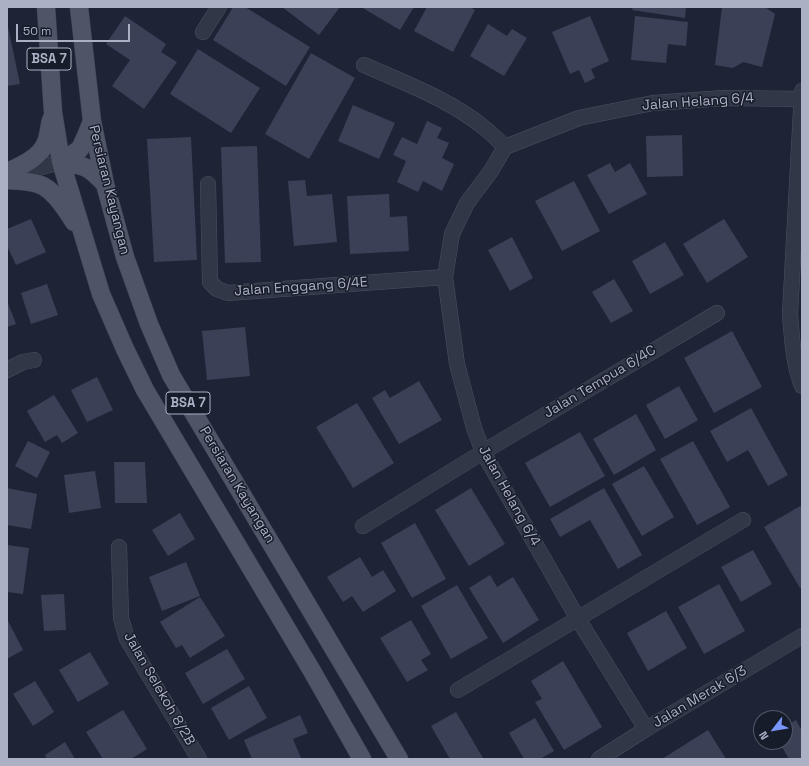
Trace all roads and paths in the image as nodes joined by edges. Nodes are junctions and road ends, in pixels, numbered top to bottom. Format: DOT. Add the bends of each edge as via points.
graph roads {
  1 [pos="46,7"];
  2 [pos="79,7"];
  3 [pos="220,7"];
  4 [pos="203,32"];
  5 [pos="364,65"];
  6 [pos="802,95"];
  7 [pos="53,112"];
  8 [pos="92,121"];
  9 [pos="505,147"];
  10 [pos="62,162"];
  11 [pos="7,172"];
  12 [pos="7,176"];
  13 [pos="7,180"];
  14 [pos="105,184"];
  15 [pos="208,184"];
  16 [pos="84,235"];
  17 [pos="445,277"];
  18 [pos="717,313"];
  19 [pos="34,360"];
  20 [pos="7,370"];
  21 [pos="802,386"];
  22 [pos="483,452"];
  23 [pos="743,520"];
  24 [pos="363,526"];
  25 [pos="119,547"];
  26 [pos="578,619"];
  27 [pos="801,640"];
  28 [pos="458,690"];
  29 [pos="646,729"];
  30 [pos="199,759"];
  31 [pos="362,759"];
  32 [pos="399,759"];
  33 [pos="599,759"];
  1 -- 7 [label="main road, BSA 7"];
  2 -- 8 [label="main road, Persiaran Kayangan / BSA 7"];
  3 -- 4 [label="street"];
  5 -- 9 [label="street" via="461,112 487,130"];
  6 -- 9 [label="street, Jalan Helang 6/4" via="653,103 579,118"];
  6 -- 21 [label="street" via="790,314 792,345"];
  7 -- 10 [label="main road, BSA 7"];
  7 -- 11 [label="main road" via="46,143 37,156"];
  8 -- 10 [label="main road" via="80,149"];
  8 -- 14 [label="main road, Persiaran Kayangan / BSA 7"];
  9 -- 17 [label="street, Jalan Helang 6/4" via="467,203 452,234"];
  10 -- 12 [label="street"];
  10 -- 14 [label="main road" via="83,166 93,171"];
  10 -- 16 [label="main road, BSA 7"];
  13 -- 16 [label="main road" via="40,184 60,202"];
  14 -- 32 [label="main road, Persiaran Kayangan / BSA 7" via="125,257 149,324 171,374"];
  15 -- 17 [label="street, Jalan Enggang 6/4E" via="210,282 217,289 228,293"];
  16 -- 31 [label="main road, BSA 7" via="101,294 145,390"];
  17 -- 22 [label="street, Jalan Helang 6/4" via="457,364"];
  18 -- 22 [label="street, Jalan Tempua 6/4C"];
  19 -- 20 [label="street"];
  22 -- 24 [label="street, Jalan Tempua 6/4C"];
  22 -- 26 [label="street, Jalan Helang 6/4"];
  23 -- 26 [label="street"];
  25 -- 30 [label="street, Jalan Selekoh 8/2B" via="121,618 127,639"];
  26 -- 28 [label="street"];
  26 -- 29 [label="street, Jalan Helang 6/4"];
  27 -- 29 [label="street, Jalan Merak 6/3"];
  29 -- 33 [label="street, Jalan Merak 6/3"];
}
